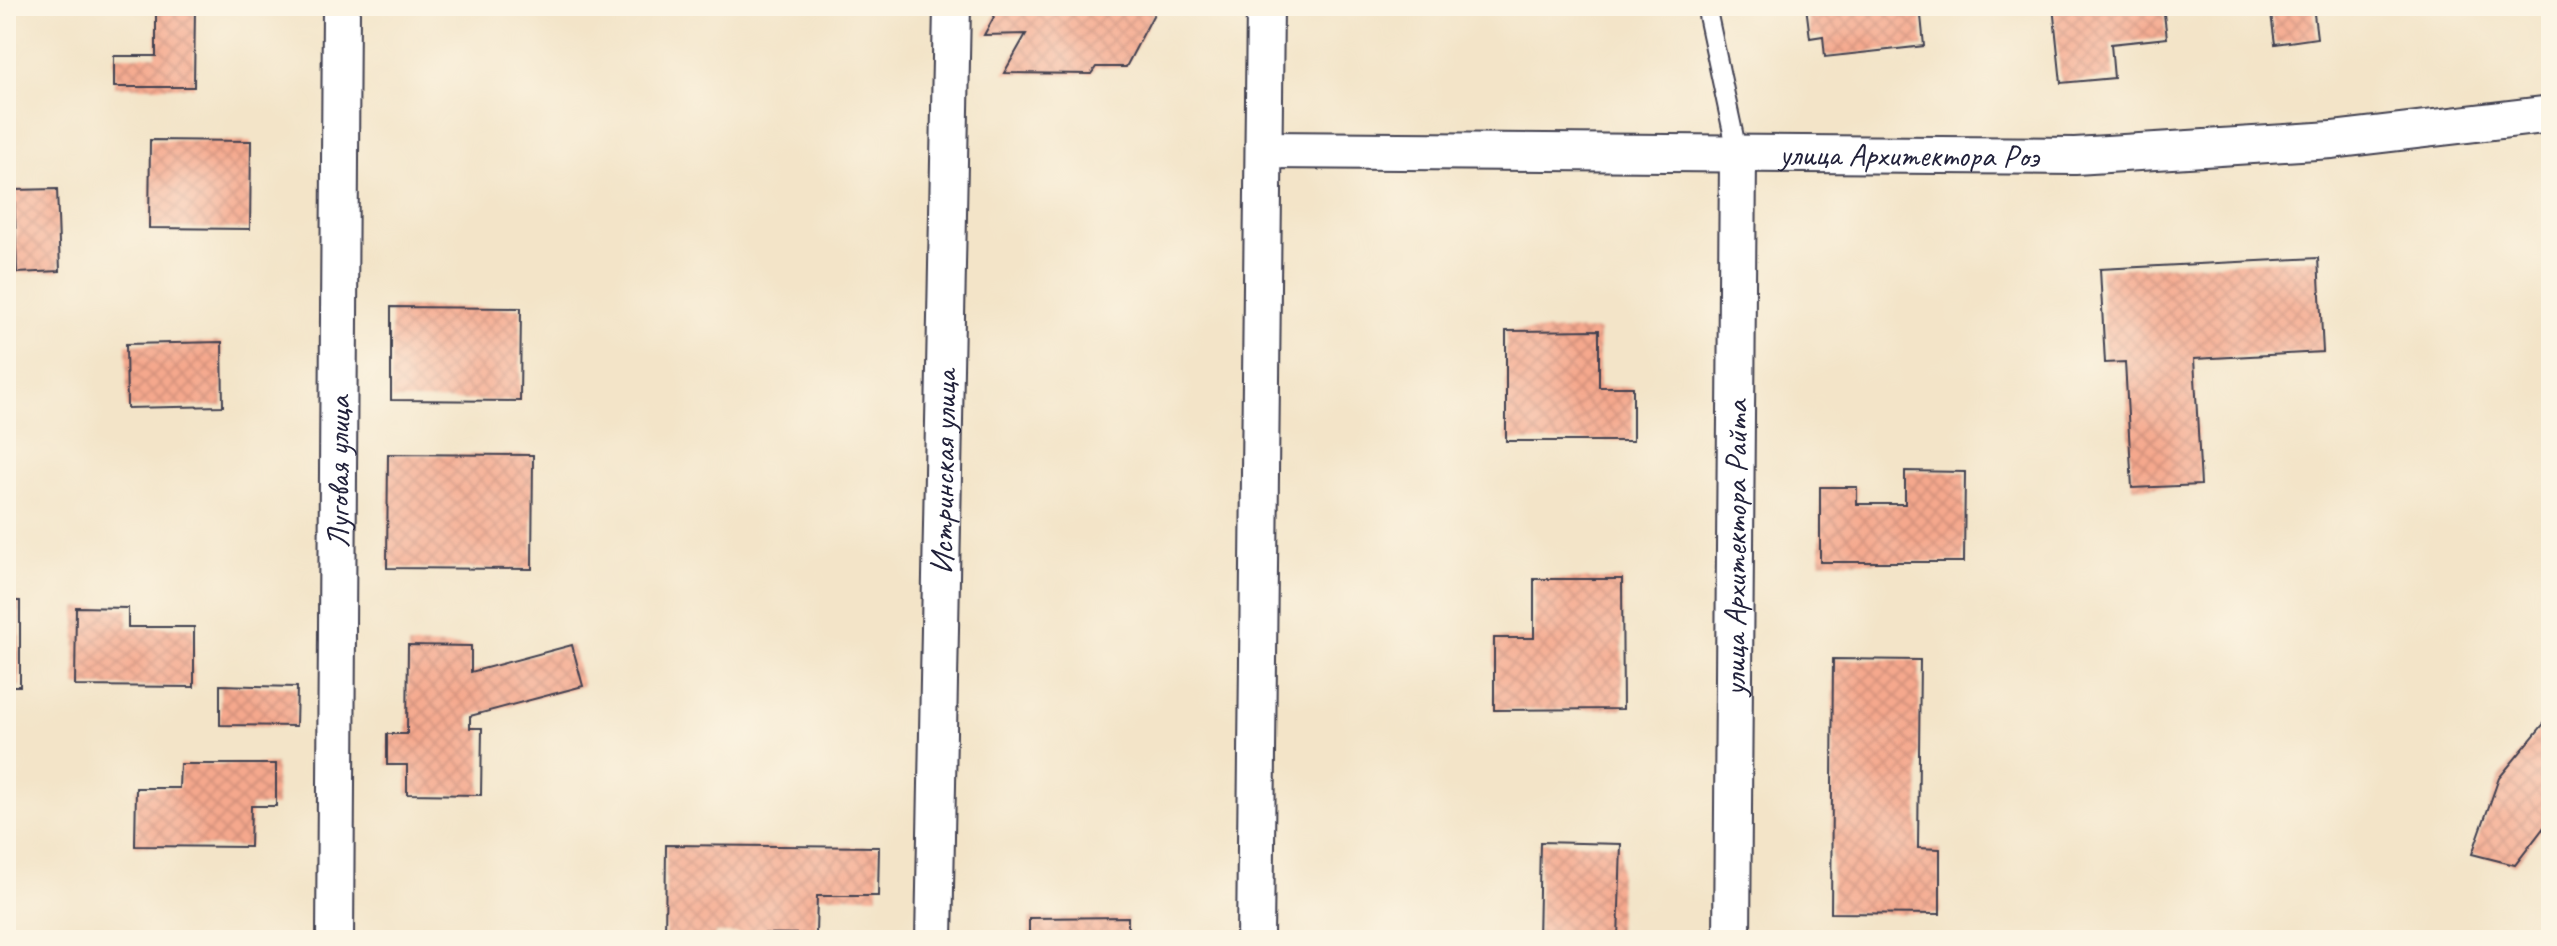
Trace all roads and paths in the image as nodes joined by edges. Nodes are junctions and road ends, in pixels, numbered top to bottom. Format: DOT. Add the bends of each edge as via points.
graph roads {
  1 [pos="341,6"];
  2 [pos="952,6"];
  3 [pos="1265,6"];
  4 [pos="1706,6"];
  5 [pos="2551,114"];
  6 [pos="1265,150"];
  7 [pos="1738,156"];
  8 [pos="335,940"];
  9 [pos="934,940"];
  10 [pos="1255,940"];
  11 [pos="1732,940"];
  1 -- 8 [label="street, Луговая улица"];
  2 -- 9 [label="street, Истринская улица"];
  3 -- 6 [label="street"];
  4 -- 7 [label="lane"];
  5 -- 7 [label="street, улица Архитектора Роэ" via="2332,140 2075,156"];
  6 -- 7 [label="street, улица Архитектора Роэ"];
  6 -- 10 [label="street"];
  7 -- 11 [label="street, улица Архитектора Райта"];
}
